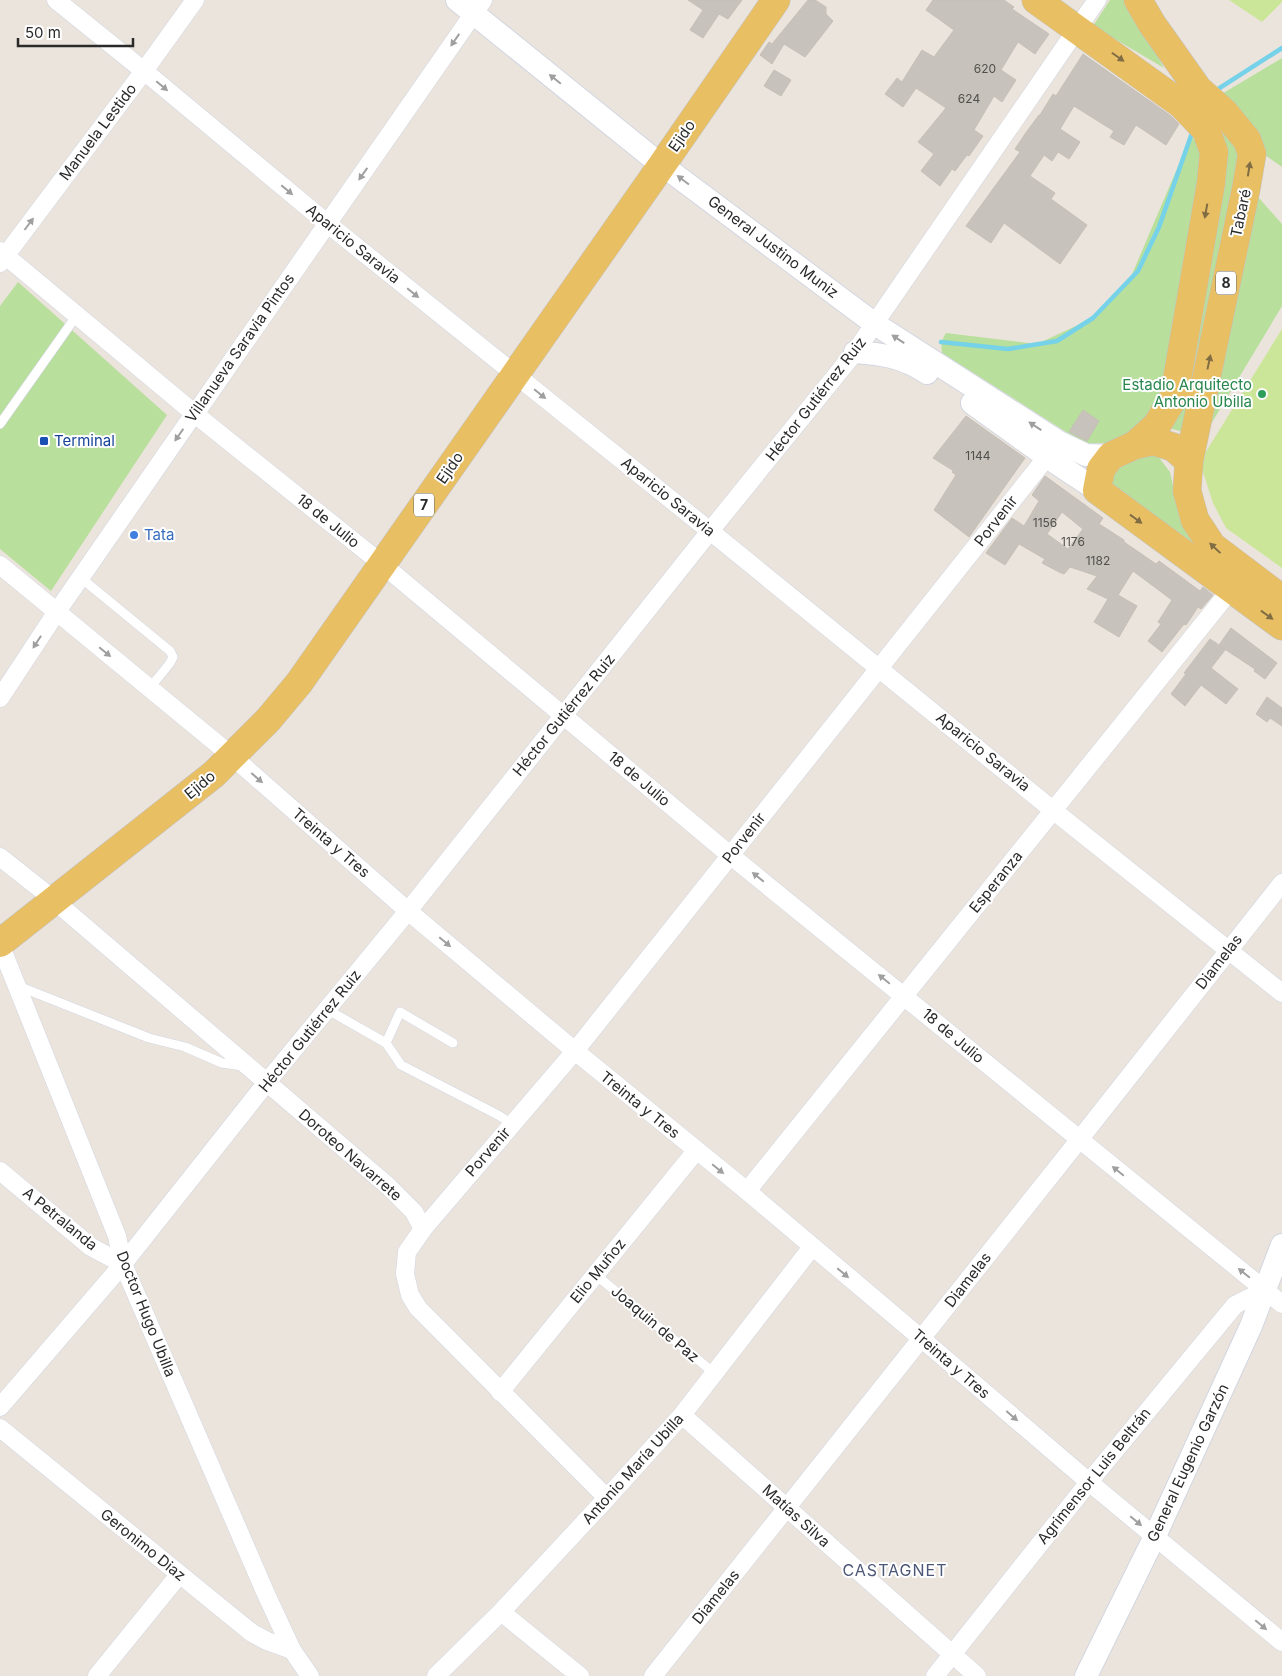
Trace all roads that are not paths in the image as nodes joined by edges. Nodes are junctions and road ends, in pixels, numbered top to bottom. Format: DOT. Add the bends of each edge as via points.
graph roads {
  1 [pos="56,0"];
  2 [pos="195,0"];
  3 [pos="756,0"];
  4 [pos="776,0"];
  5 [pos="1036,0"];
  6 [pos="1097,0"];
  7 [pos="1138,0"];
  8 [pos="471,5"];
  9 [pos="1078,28"];
  10 [pos="144,71"];
  11 [pos="1189,96"];
  12 [pos="1215,121"];
  13 [pos="656,160"];
  14 [pos="328,224"];
  15 [pos="2,256"];
  16 [pos="77,315"];
  17 [pos="875,324"];
  18 [pos="855,352"];
  19 [pos="509,370"];
  20 [pos="195,414"];
  21 [pos="0,424"];
  22 [pos="1053,449"];
  23 [pos="1123,450"];
  24 [pos="1188,461"];
  25 [pos="1097,490"];
  26 [pos="710,531"];
  27 [pos="376,560"];
  28 [pos="0,565"];
  29 [pos="81,578"];
  30 [pos="1238,580"];
  31 [pos="1282,599"];
  32 [pos="56,613"];
  33 [pos="1282,626"];
  34 [pos="879,668"];
  35 [pos="149,689"];
  36 [pos="0,698"];
  37 [pos="563,716"];
  38 [pos="227,752"];
  39 [pos="1054,811"];
  40 [pos="730,855"];
  41 [pos="0,857"];
  42 [pos="1282,883"];
  43 [pos="49,896"];
  44 [pos="408,911"];
  45 [pos="0,925"];
  46 [pos="0,944"];
  47 [pos="1229,950"];
  48 [pos="15,985"];
  49 [pos="1282,993"];
  50 [pos="904,996"];
  51 [pos="328,1010"];
  52 [pos="386,1043"];
  53 [pos="453,1043"];
  54 [pos="575,1051"];
  55 [pos="250,1068"];
  56 [pos="267,1082"];
  57 [pos="512,1124"];
  58 [pos="1080,1140"];
  59 [pos="696,1151"];
  60 [pos="0,1171"];
  61 [pos="747,1191"];
  62 [pos="423,1228"];
  63 [pos="1282,1245"];
  64 [pos="812,1247"];
  65 [pos="123,1264"];
  66 [pos="1278,1265"];
  67 [pos="596,1275"];
  68 [pos="1274,1297"];
  69 [pos="922,1338"];
  70 [pos="714,1373"];
  71 [pos="500,1392"];
  72 [pos="0,1407"];
  73 [pos="682,1415"];
  74 [pos="0,1428"];
  75 [pos="1089,1482"];
  76 [pos="607,1498"];
  77 [pos="787,1508"];
  78 [pos="1155,1536"];
  79 [pos="179,1575"];
  80 [pos="501,1612"];
  81 [pos="1282,1642"];
  82 [pos="292,1650"];
  83 [pos="952,1654"];
  84 [pos="97,1676"];
  85 [pos="310,1676"];
  86 [pos="436,1676"];
  87 [pos="580,1676"];
  88 [pos="653,1676"];
  89 [pos="935,1676"];
  90 [pos="978,1676"];
  91 [pos="1086,1676"];
  1 -- 10 [label="street, Aparicio Saravia"];
  2 -- 10 [label="street, Manuela Lestido"];
  3 -- 13 [label="main road, Ejido / 7"];
  4 -- 13 [label="main road, Ejido / 7"];
  5 -- 9 [label="main road, 8"];
  6 -- 9 [label="street, Héctor Gutiérrez Ruiz"];
  7 -- 11 [label="main road, Tabaré / 8"];
  13 -- 8 [label="street, General Justino Muniz, one-way"];
  8 -- 14 [label="street, Villanueva Saravia Pintos, one-way"];
  9 -- 11 [label="main road, Tabaré / 8, one-way"];
  9 -- 17 [label="street, Héctor Gutiérrez Ruiz"];
  10 -- 14 [label="street, Aparicio Saravia, one-way"];
  15 -- 10 [label="street, Manuela Lestido, one-way"];
  11 -- 12 [label="main road, Tabaré / 8"];
  12 -- 23 [label="main road, Tabaré / 8, one-way" via="1211,183 1174,397 1157,425"];
  24 -- 12 [label="main road, Tabaré / 8, one-way" via="1252,154 1247,140"];
  17 -- 13 [label="street, General Justino Muniz, one-way"];
  13 -- 19 [label="main road, Ejido / 7"];
  14 -- 19 [label="street, Aparicio Saravia, one-way"];
  14 -- 20 [label="street, Villanueva Saravia Pintos"];
  15 -- 16 [label="street, 18 de Julio"];
  16 -- 20 [label="street, 18 de Julio"];
  16 -- 21 [label="lane"];
  17 -- 18 [label="street, Héctor Gutiérrez Ruiz"];
  22 -- 17 [label="street, General Justino Muniz, one-way"];
  18 -- 22 [label="street, General Justino Muniz" via="884,354 912,362"];
  18 -- 26 [label="street, Héctor Gutiérrez Ruiz"];
  19 -- 26 [label="street, Aparicio Saravia, one-way"];
  19 -- 27 [label="main road, Ejido / 7"];
  20 -- 27 [label="street, 18 de Julio"];
  20 -- 29 [label="street, Villanueva Saravia Pintos, one-way"];
  22 -- 23 [label="street, General Justino Muniz" via="1086,454"];
  22 -- 25 [label="street, General Justino Muniz"];
  22 -- 34 [label="street, Porvenir"];
  23 -- 24 [label="main road" via="1153,441 1173,447"];
  23 -- 25 [label="main road, 8" via="1101,469"];
  30 -- 24 [label="main road, 8, one-way" via="1195,520 1187,491"];
  25 -- 30 [label="main road, 8, one-way"];
  26 -- 34 [label="street, Aparicio Saravia"];
  26 -- 37 [label="street, Héctor Gutiérrez Ruiz"];
  27 -- 37 [label="street, 18 de Julio"];
  27 -- 38 [label="main road, Ejido / 7"];
  28 -- 32 [label="street, Treinta y Tres"];
  29 -- 32 [label="street, Villanueva Saravia Pintos"];
  29 -- 35 [label="lane" via="170,651 173,657 170,663"];
  30 -- 31 [label="main road, 8"];
  30 -- 33 [label="main road, 8, one-way"];
  30 -- 39 [label="street, Esperanza"];
  32 -- 35 [label="street, Treinta y Tres, one-way"];
  32 -- 36 [label="street, Villanueva Saravia Pintos, one-way"];
  34 -- 39 [label="street, Aparicio Saravia"];
  34 -- 40 [label="street, Porvenir"];
  35 -- 38 [label="street, Treinta y Tres"];
  37 -- 40 [label="street, 18 de Julio"];
  37 -- 44 [label="street, Héctor Gutiérrez Ruiz"];
  38 -- 43 [label="main road, Ejido / 7" via="113,838"];
  38 -- 44 [label="street, Treinta y Tres, one-way"];
  39 -- 47 [label="street, Aparicio Saravia"];
  39 -- 50 [label="street, Esperanza"];
  50 -- 40 [label="street, 18 de Julio, one-way"];
  40 -- 54 [label="street, Porvenir"];
  41 -- 43 [label="street, Doroteo Navarrete"];
  42 -- 47 [label="street, Diamelas"];
  43 -- 45 [label="main road, Ejido / 7"];
  43 -- 46 [label="main road, Ejido / 7"];
  43 -- 55 [label="street, Doroteo Navarrete"];
  44 -- 51 [label="street, Héctor Gutiérrez Ruiz"];
  44 -- 54 [label="street, Treinta y Tres, one-way"];
  46 -- 48 [label="street, Doctor Hugo Ubilla"];
  47 -- 49 [label="street, Aparicio Saravia"];
  47 -- 58 [label="street, Diamelas"];
  48 -- 55 [label="lane" via="149,1038 185,1047 222,1063"];
  48 -- 65 [label="street, Doctor Hugo Ubilla" via="117,1236"];
  50 -- 58 [label="street, 18 de Julio"];
  50 -- 61 [label="street, Esperanza"];
  51 -- 52 [label="lane"];
  51 -- 56 [label="street, Héctor Gutiérrez Ruiz"];
  52 -- 53 [label="lane" via="400,1012"];
  52 -- 57 [label="lane" via="401,1065"];
  54 -- 57 [label="street, Porvenir"];
  54 -- 59 [label="street, Treinta y Tres"];
  55 -- 56 [label="street, Doroteo Navarrete"];
  56 -- 62 [label="street, Doroteo Navarrete" via="388,1186 414,1212"];
  56 -- 65 [label="street, Héctor Gutiérrez Ruiz"];
  57 -- 62 [label="street, Porvenir"];
  68 -- 58 [label="street, 18 de Julio, one-way"];
  58 -- 69 [label="street, Diamelas"];
  59 -- 61 [label="street, Treinta y Tres, one-way"];
  59 -- 67 [label="street, Elio Muñoz"];
  60 -- 65 [label="street, A Petralanda" via="91,1247"];
  61 -- 64 [label="street, Treinta y Tres"];
  62 -- 71 [label="street" via="407,1252 405,1274 410,1295 418,1308"];
  63 -- 66 [label="street, General Eugenio Garzón"];
  64 -- 69 [label="street, Treinta y Tres, one-way"];
  64 -- 70 [label="street, Antonio María Ubilla"];
  65 -- 72 [label="street, Héctor Gutiérrez Ruiz"];
  65 -- 82 [label="street, Doctor Hugo Ubilla"];
  66 -- 68 [label="street, General Eugenio Garzón"];
  67 -- 70 [label="lane, Joaquin de Paz"];
  67 -- 71 [label="street, Elio Muñoz"];
  68 -- 75 [label="street, Agrimensor Luis Beltrán" via="1235,1304"];
  68 -- 78 [label="street, General Eugenio Garzón" via="1251,1326"];
  69 -- 75 [label="street, Treinta y Tres, one-way"];
  69 -- 77 [label="street, Diamelas"];
  70 -- 73 [label="street, Antonio María Ubilla"];
  71 -- 76 [label="street"];
  73 -- 76 [label="street, Antonio María Ubilla"];
  73 -- 77 [label="street, Matías Silva"];
  74 -- 79 [label="street, Geronimo Diaz"];
  75 -- 78 [label="street, Treinta y Tres, one-way"];
  75 -- 83 [label="street, Agrimensor Luis Beltrán"];
  76 -- 80 [label="street, Antonio María Ubilla"];
  77 -- 83 [label="street, Matías Silva"];
  77 -- 88 [label="street, Diamelas"];
  78 -- 81 [label="street, Treinta y Tres, one-way"];
  78 -- 91 [label="street, General Eugenio Garzón"];
  79 -- 82 [label="street, Geronimo Diaz" via="252,1633"];
  79 -- 84 [label="street"];
  80 -- 86 [label="street, Antonio María Ubilla"];
  80 -- 87 [label="street"];
  82 -- 85 [label="street, Doctor Hugo Ubilla"];
  83 -- 89 [label="street, Agrimensor Luis Beltrán"];
  83 -- 90 [label="street, Matías Silva"];
}
